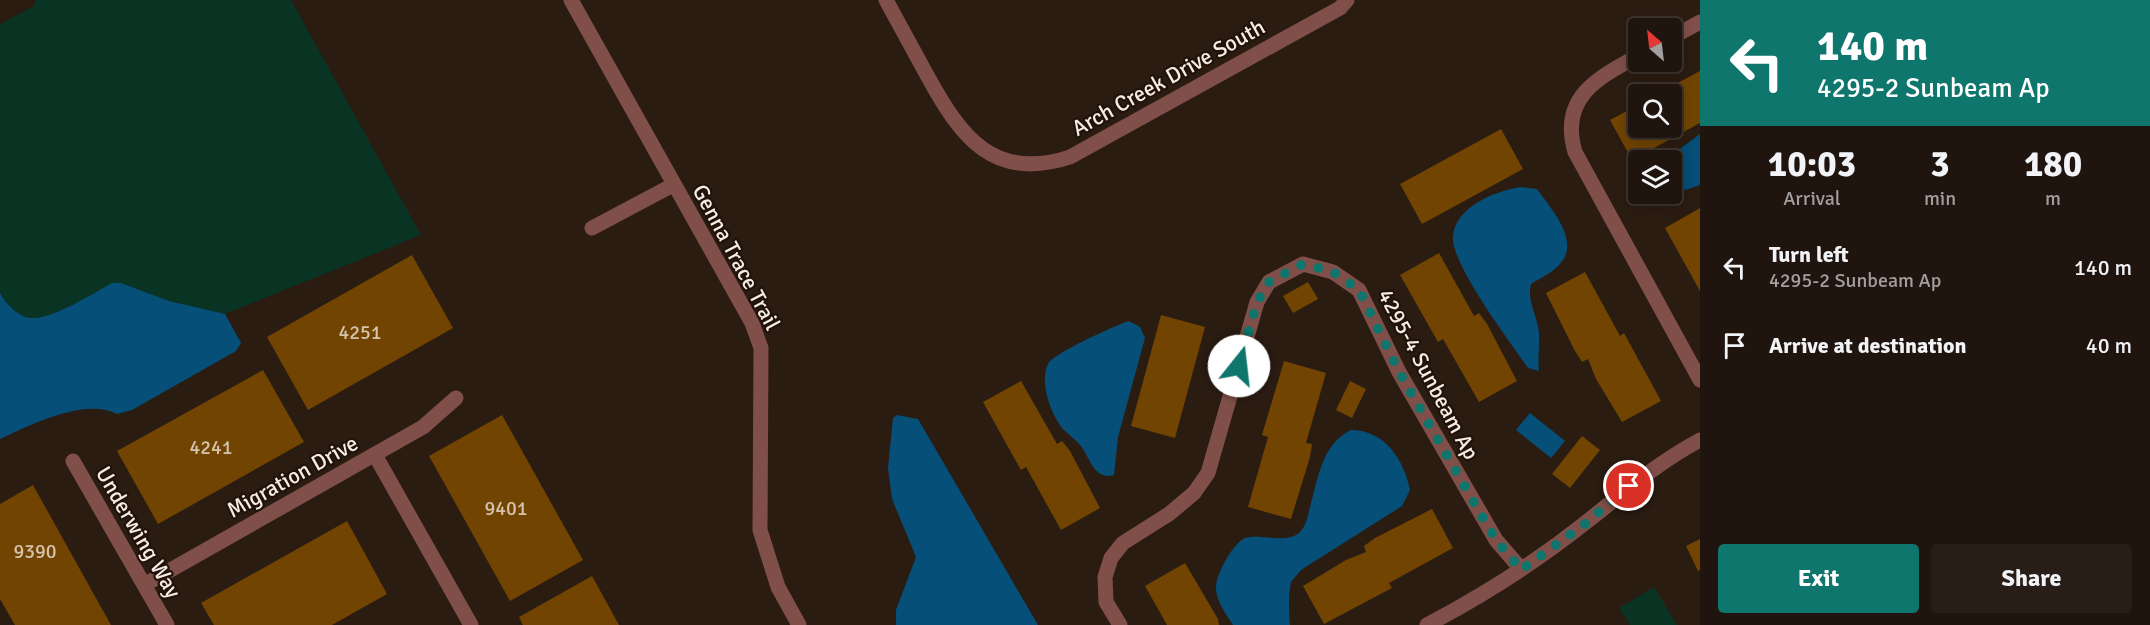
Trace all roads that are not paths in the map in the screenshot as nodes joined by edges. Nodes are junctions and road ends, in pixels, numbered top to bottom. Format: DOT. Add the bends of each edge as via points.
graph roads {
  1 [pos="571,0"];
  2 [pos="886,0"];
  3 [pos="1347,0"];
  4 [pos="1700,22"];
  5 [pos="1682,32"];
  6 [pos="1628,62"];
  7 [pos="673,184"];
  8 [pos="592,228"];
  9 [pos="1700,380"];
  10 [pos="456,398"];
  11 [pos="1700,440"];
  12 [pos="375,455"];
  13 [pos="73,461"];
  14 [pos="1521,570"];
  15 [pos="144,585"];
  16 [pos="167,625"];
  17 [pos="471,625"];
  18 [pos="799,625"];
  19 [pos="1120,625"];
  20 [pos="1427,625"];
  1 -- 7 [label="street, Genna Trace Trail"];
  2 -- 3 [label="street, Arch Creek Drive South" via="949,115 969,139 987,154 1025,165 1049,164 1070,157 1340,8"];
  4 -- 5 [label="street"];
  6 -- 9 [label="street" via="1598,78 1583,93 1573,111 1570,136 1575,152"];
  7 -- 8 [label="street"];
  7 -- 18 [label="street, Genna Trace Trail" via="752,323 761,348 760,530 778,588"];
  10 -- 12 [label="street, Migration Drive" via="423,427"];
  11 -- 14 [label="street" via="1644,474 1585,524"];
  12 -- 15 [label="street, Migration Drive"];
  12 -- 17 [label="street"];
  13 -- 15 [label="street, Underwing Way"];
  14 -- 19 [label="street, 4295-4 Sunbeam Ap" via="1484,520 1399,372 1359,290 1333,272 1303,264 1269,282 1257,302 1208,473 1194,493 1123,543 1111,558 1105,577 1106,602"];
  14 -- 20 [label="street"];
  15 -- 16 [label="street, Underwing Way"];
}
